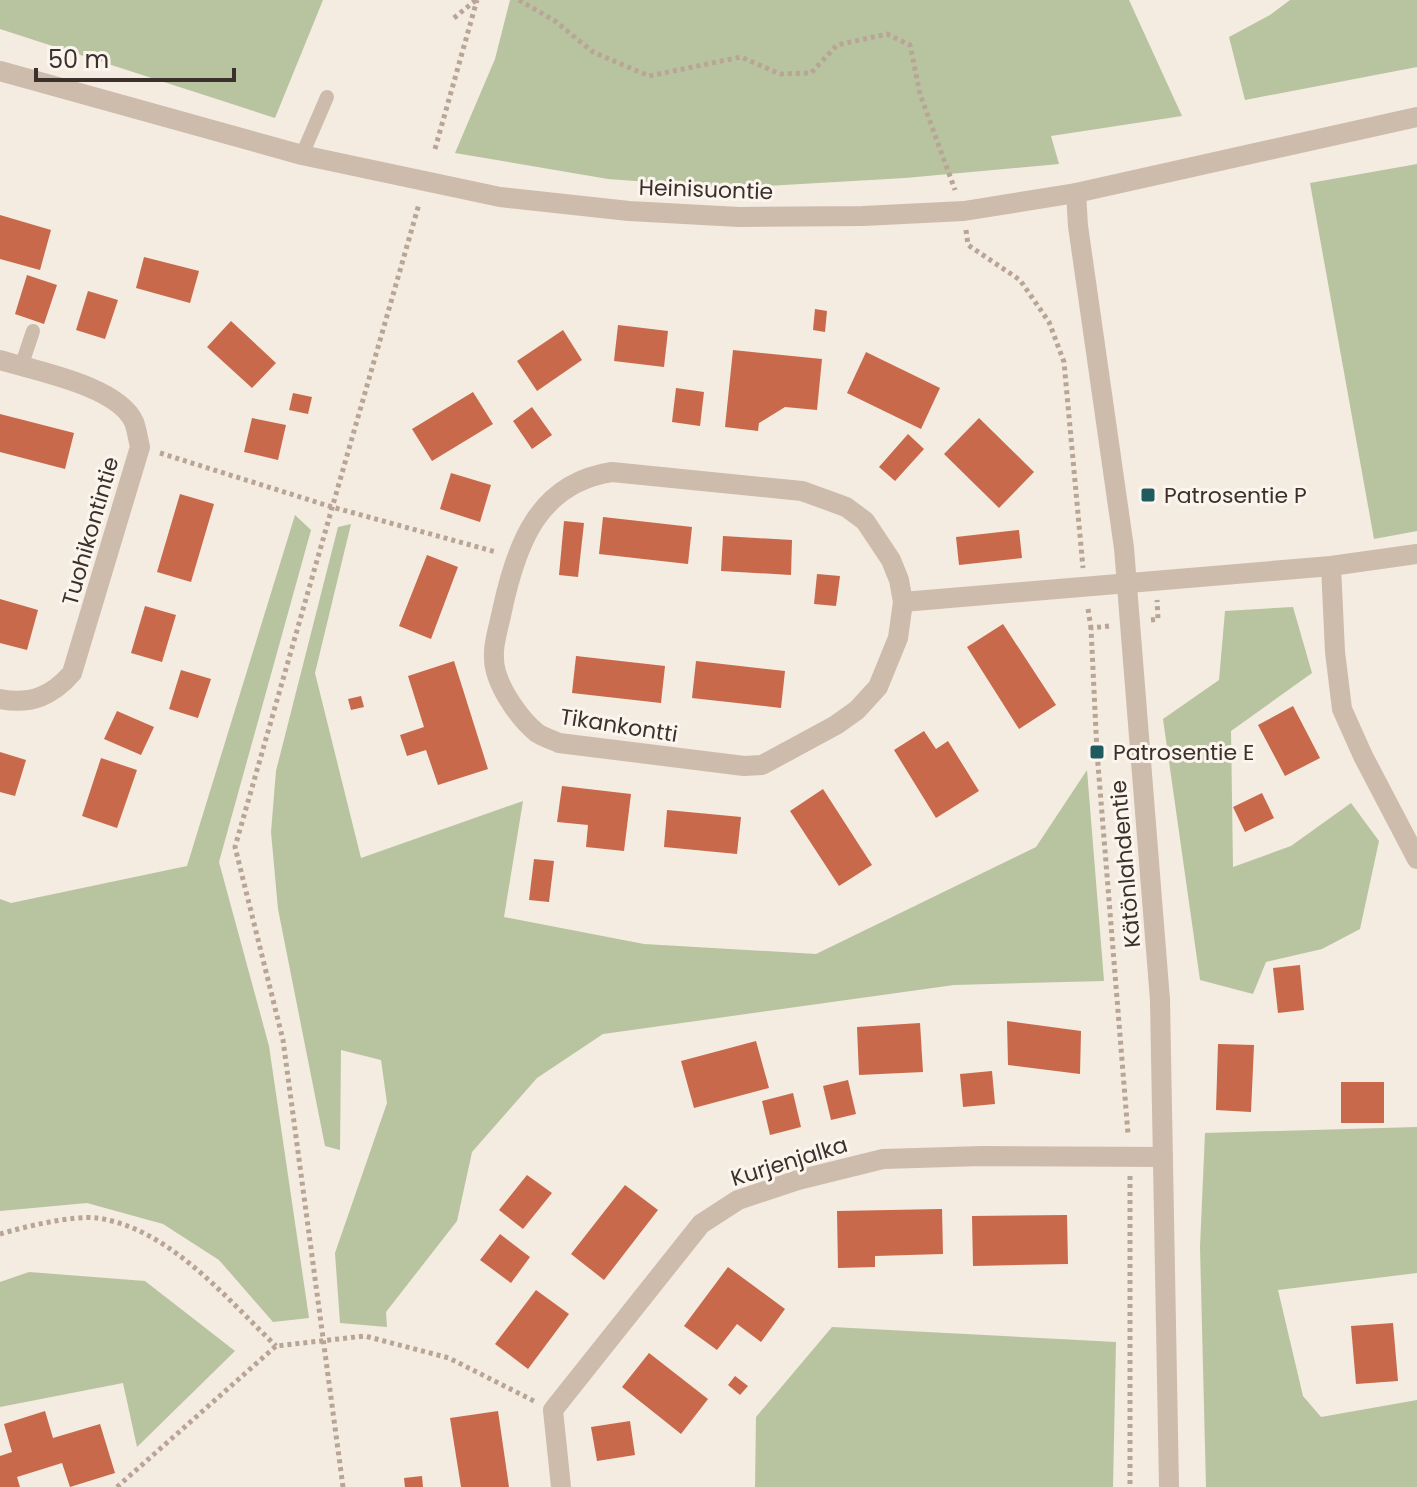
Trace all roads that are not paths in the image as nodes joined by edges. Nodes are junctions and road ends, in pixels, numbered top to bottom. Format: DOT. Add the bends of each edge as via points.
graph roads {
  1 [pos="0,71"];
  2 [pos="327,97"];
  3 [pos="1417,117"];
  4 [pos="302,155"];
  5 [pos="1076,193"];
  6 [pos="33,331"];
  7 [pos="0,360"];
  8 [pos="21,367"];
  9 [pos="1417,554"];
  10 [pos="1331,566"];
  11 [pos="1126,582"];
  12 [pos="903,602"];
  13 [pos="0,699"];
  14 [pos="1417,859"];
  15 [pos="1163,1157"];
  16 [pos="561,1487"];
  17 [pos="1169,1487"];
  1 -- 4 [label="street, Heinisuontie"];
  2 -- 4 [label="lane"];
  3 -- 5 [label="street, Heinisuontie"];
  4 -- 5 [label="street, Heinisuontie" via="500,197 739,217 964,211"];
  5 -- 11 [label="street, Kätönlahdentie"];
  6 -- 8 [label="lane"];
  7 -- 8 [label="street, Tuohikontintie"];
  8 -- 13 [label="street, Tuohikontintie" via="116,401 134,421 140,447 72,673 60,687 35,698 19,703"];
  9 -- 10 [label="street"];
  10 -- 11 [label="street"];
  10 -- 14 [label="street" via="1342,709"];
  11 -- 12 [label="street"];
  11 -- 15 [label="street, Kätönlahdentie" via="1160,1000"];
  12 -- 12 [label="street, Tikankontti" via="898,638 878,687 836,725 762,765 559,743 538,733 504,692 493,653 515,558 538,515 575,481 612,472 802,491 846,507 865,521 891,560"];
  15 -- 16 [label="street, Kurjenjalka" via="883,1159 738,1200 701,1224 553,1410"];
  15 -- 17 [label="street, Kätönlahdentie"];
}
